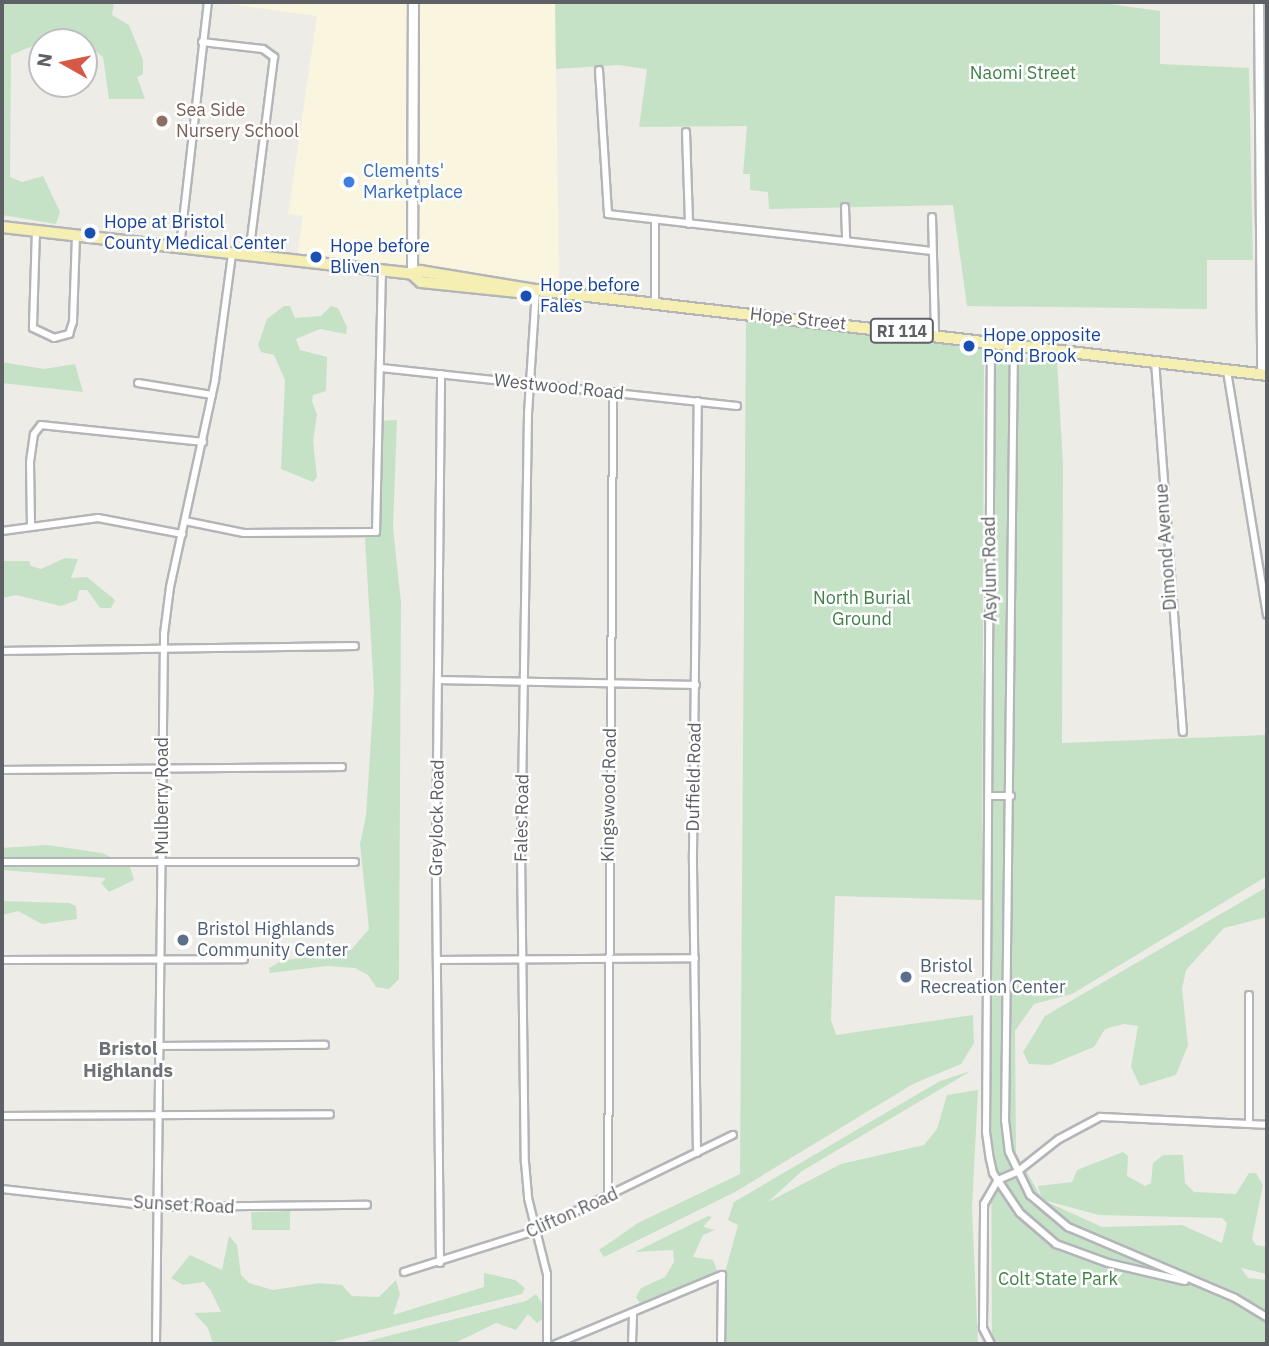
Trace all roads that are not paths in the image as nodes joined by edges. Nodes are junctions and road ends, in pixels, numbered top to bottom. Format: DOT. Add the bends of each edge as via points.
graph roads {
  1 [pos="208,2"];
  2 [pos="413,2"];
  3 [pos="1259,2"];
  4 [pos="202,42"];
  5 [pos="599,70"];
  6 [pos="686,132"];
  7 [pos="1265,185"];
  8 [pos="845,207"];
  9 [pos="932,217"];
  10 [pos="655,221"];
  11 [pos="689,224"];
  12 [pos="2,227"];
  13 [pos="36,230"];
  14 [pos="76,235"];
  15 [pos="846,242"];
  16 [pos="180,247"];
  17 [pos="932,251"];
  18 [pos="232,254"];
  19 [pos="249,256"];
  20 [pos="382,271"];
  21 [pos="412,274"];
  22 [pos="536,290"];
  23 [pos="654,303"];
  24 [pos="935,335"];
  25 [pos="991,341"];
  26 [pos="1014,344"];
  27 [pos="1155,361"];
  28 [pos="381,368"];
  29 [pos="1227,370"];
  30 [pos="441,374"];
  31 [pos="1265,375"];
  32 [pos="138,383"];
  33 [pos="529,384"];
  34 [pos="613,392"];
  35 [pos="212,395"];
  36 [pos="698,401"];
  37 [pos="737,406"];
  38 [pos="202,442"];
  39 [pos="185,521"];
  40 [pos="31,526"];
  41 [pos="2,531"];
  42 [pos="182,534"];
  43 [pos="1267,615"];
  44 [pos="355,646"];
  45 [pos="164,650"];
  46 [pos="2,651"];
  47 [pos="439,680"];
  48 [pos="524,681"];
  49 [pos="610,682"];
  50 [pos="696,685"];
  51 [pos="1183,732"];
  52 [pos="342,767"];
  53 [pos="162,769"];
  54 [pos="2,770"];
  55 [pos="990,796"];
  56 [pos="1011,796"];
  57 [pos="2,862"];
  58 [pos="163,862"];
  59 [pos="355,862"];
  60 [pos="695,958"];
  61 [pos="244,959"];
  62 [pos="2,960"];
  63 [pos="162,960"];
  64 [pos="437,960"];
  65 [pos="522,960"];
  66 [pos="608,960"];
  67 [pos="1249,995"];
  68 [pos="325,1045"];
  69 [pos="162,1046"];
  70 [pos="162,1114"];
  71 [pos="330,1114"];
  72 [pos="2,1116"];
  73 [pos="1249,1124"];
  74 [pos="1267,1125"];
  75 [pos="733,1135"];
  76 [pos="697,1153"];
  77 [pos="1017,1172"];
  78 [pos="998,1180"];
  79 [pos="2,1189"];
  80 [pos="608,1197"];
  81 [pos="367,1205"];
  82 [pos="159,1207"];
  83 [pos="535,1231"];
  84 [pos="440,1263"];
  85 [pos="404,1272"];
  86 [pos="1210,1288"];
  87 [pos="634,1314"];
  88 [pos="1267,1317"];
  89 [pos="156,1344"];
  90 [pos="547,1344"];
  91 [pos="556,1344"];
  92 [pos="632,1344"];
  93 [pos="721,1344"];
  94 [pos="991,1344"];
  1 -- 4 [label="street"];
  2 -- 21 [label="main road"];
  3 -- 7 [label="street"];
  4 -- 16 [label="street"];
  4 -- 19 [label="street" via="271,51 274,60"];
  5 -- 10 [label="street" via="608,214"];
  6 -- 11 [label="street"];
  7 -- 31 [label="street"];
  8 -- 15 [label="street"];
  9 -- 17 [label="street"];
  10 -- 11 [label="street"];
  10 -- 23 [label="street"];
  11 -- 15 [label="street"];
  12 -- 13 [label="main road, Hope Street / RI 114"];
  13 -- 14 [label="main road, Hope Street / RI 114"];
  13 -- 14 [label="street" via="33,328 54,338 69,334 73,323"];
  14 -- 16 [label="main road, Hope Street / RI 114"];
  15 -- 17 [label="street"];
  16 -- 18 [label="main road, Hope Street / RI 114"];
  17 -- 24 [label="street"];
  18 -- 19 [label="main road, Hope Street / RI 114"];
  18 -- 35 [label="street, Mulberry Road"];
  19 -- 20 [label="main road, Hope Street / RI 114"];
  20 -- 21 [label="main road, Hope Street / RI 114"];
  20 -- 28 [label="street"];
  21 -- 22 [label="main road, Hope Street / RI 114" via="421,282 527,293"];
  22 -- 23 [label="main road, Hope Street / RI 114"];
  22 -- 33 [label="street, Fales Road"];
  23 -- 24 [label="main road, Hope Street / RI 114"];
  24 -- 25 [label="main road, Hope Street / RI 114"];
  25 -- 26 [label="main road, Hope Street / RI 114"];
  25 -- 55 [label="street, Asylum Road"];
  26 -- 27 [label="main road, Hope Street / RI 114"];
  26 -- 56 [label="street, Asylum Road"];
  27 -- 29 [label="main road, Hope Street / RI 114"];
  27 -- 51 [label="street, Dimond Avenue"];
  28 -- 30 [label="street, Westwood Road"];
  28 -- 39 [label="street" via="379,514 374,533 257,534"];
  29 -- 31 [label="main road, Hope Street / RI 114"];
  29 -- 43 [label="street"];
  30 -- 33 [label="street, Westwood Road"];
  30 -- 47 [label="street, Greylock Road"];
  32 -- 35 [label="street"];
  33 -- 34 [label="street, Westwood Road"];
  33 -- 48 [label="street, Fales Road"];
  34 -- 36 [label="street, Westwood Road"];
  34 -- 49 [label="street, Kingswood Road"];
  35 -- 38 [label="street, Mulberry Road"];
  36 -- 37 [label="street, Westwood Road"];
  36 -- 50 [label="street, Duffield Road"];
  38 -- 39 [label="street, Mulberry Road"];
  38 -- 40 [label="street" via="41,425 34,434 30,462"];
  39 -- 42 [label="street, Mulberry Road"];
  40 -- 41 [label="street"];
  40 -- 42 [label="street" via="98,518"];
  42 -- 45 [label="street, Mulberry Road" via="166,610"];
  44 -- 45 [label="street"];
  45 -- 46 [label="street"];
  45 -- 53 [label="street, Mulberry Road"];
  47 -- 48 [label="street"];
  47 -- 64 [label="street, Greylock Road"];
  48 -- 49 [label="street"];
  48 -- 65 [label="street, Fales Road"];
  49 -- 50 [label="street"];
  49 -- 66 [label="street, Kingswood Road"];
  50 -- 60 [label="street, Duffield Road"];
  52 -- 53 [label="street"];
  53 -- 54 [label="street"];
  53 -- 58 [label="street, Mulberry Road"];
  55 -- 56 [label="street"];
  55 -- 78 [label="street, Asylum Road" via="985,1132"];
  56 -- 77 [label="street, Asylum Road" via="1005,1120"];
  57 -- 58 [label="street"];
  58 -- 59 [label="street"];
  58 -- 63 [label="street, Mulberry Road"];
  60 -- 66 [label="street"];
  60 -- 76 [label="street, Duffield Road"];
  61 -- 63 [label="street"];
  62 -- 63 [label="street"];
  63 -- 69 [label="street, Mulberry Road"];
  64 -- 65 [label="street"];
  64 -- 84 [label="street, Greylock Road"];
  65 -- 66 [label="street"];
  65 -- 83 [label="street, Fales Road" via="525,1162"];
  66 -- 80 [label="street, Kingswood Road"];
  67 -- 73 [label="street"];
  68 -- 69 [label="street"];
  69 -- 70 [label="street, Mulberry Road"];
  70 -- 71 [label="street"];
  70 -- 72 [label="street"];
  70 -- 82 [label="street, Mulberry Road"];
  73 -- 74 [label="street"];
  73 -- 77 [label="street" via="1100,1117 1059,1139"];
  75 -- 76 [label="street, Clifton Road"];
  76 -- 80 [label="street, Clifton Road"];
  77 -- 78 [label="street"];
  77 -- 86 [label="street" via="1039,1205 1068,1227"];
  78 -- 86 [label="street" via="1025,1218 1056,1244 1108,1263"];
  78 -- 94 [label="street" via="984,1204 983,1328"];
  79 -- 82 [label="street, Sunset Road"];
  80 -- 83 [label="street, Clifton Road"];
  81 -- 82 [label="street, Sunset Road"];
  82 -- 89 [label="street, Mulberry Road"];
  83 -- 84 [label="street, Clifton Road"];
  83 -- 90 [label="street, Fales Road" via="548,1284"];
  84 -- 85 [label="street, Clifton Road"];
  86 -- 88 [label="street"];
  87 -- 91 [label="street"];
  87 -- 92 [label="street"];
  87 -- 93 [label="street" via="722,1275"];
}
